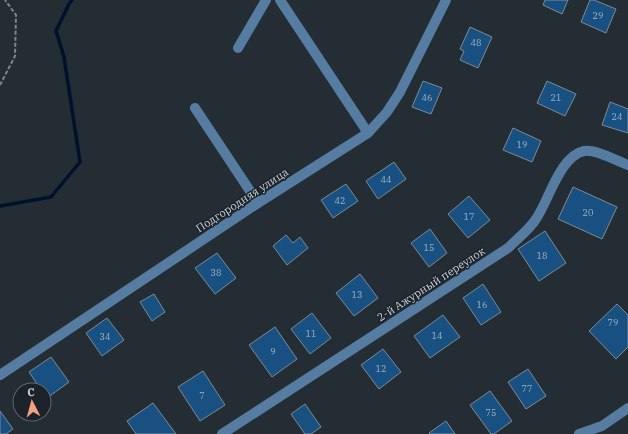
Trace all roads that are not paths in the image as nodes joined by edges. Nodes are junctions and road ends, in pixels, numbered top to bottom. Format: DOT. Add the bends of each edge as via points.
graph roads {
  1 [pos="266,0"];
  2 [pos="280,0"];
  3 [pos="446,0"];
  4 [pos="238,48"];
  5 [pos="195,108"];
  6 [pos="368,133"];
  7 [pos="628,165"];
  8 [pos="258,204"];
  9 [pos="0,375"];
  10 [pos="628,408"];
  11 [pos="604,430"];
  12 [pos="222,434"];
  13 [pos="580,434"];
  1 -- 4 [label="street"];
  2 -- 6 [label="street"];
  3 -- 6 [label="street, Подгородняя улица" via="400,92 387,112"];
  5 -- 8 [label="street"];
  6 -- 8 [label="street, Подгородняя улица"];
  7 -- 12 [label="street, 2-й Ажурный переулок" via="596,152 585,151 574,155 564,165 536,220 508,248"];
  8 -- 9 [label="street, Подгородняя улица"];
  10 -- 11 [label="street"];
  11 -- 13 [label="street"];
}
